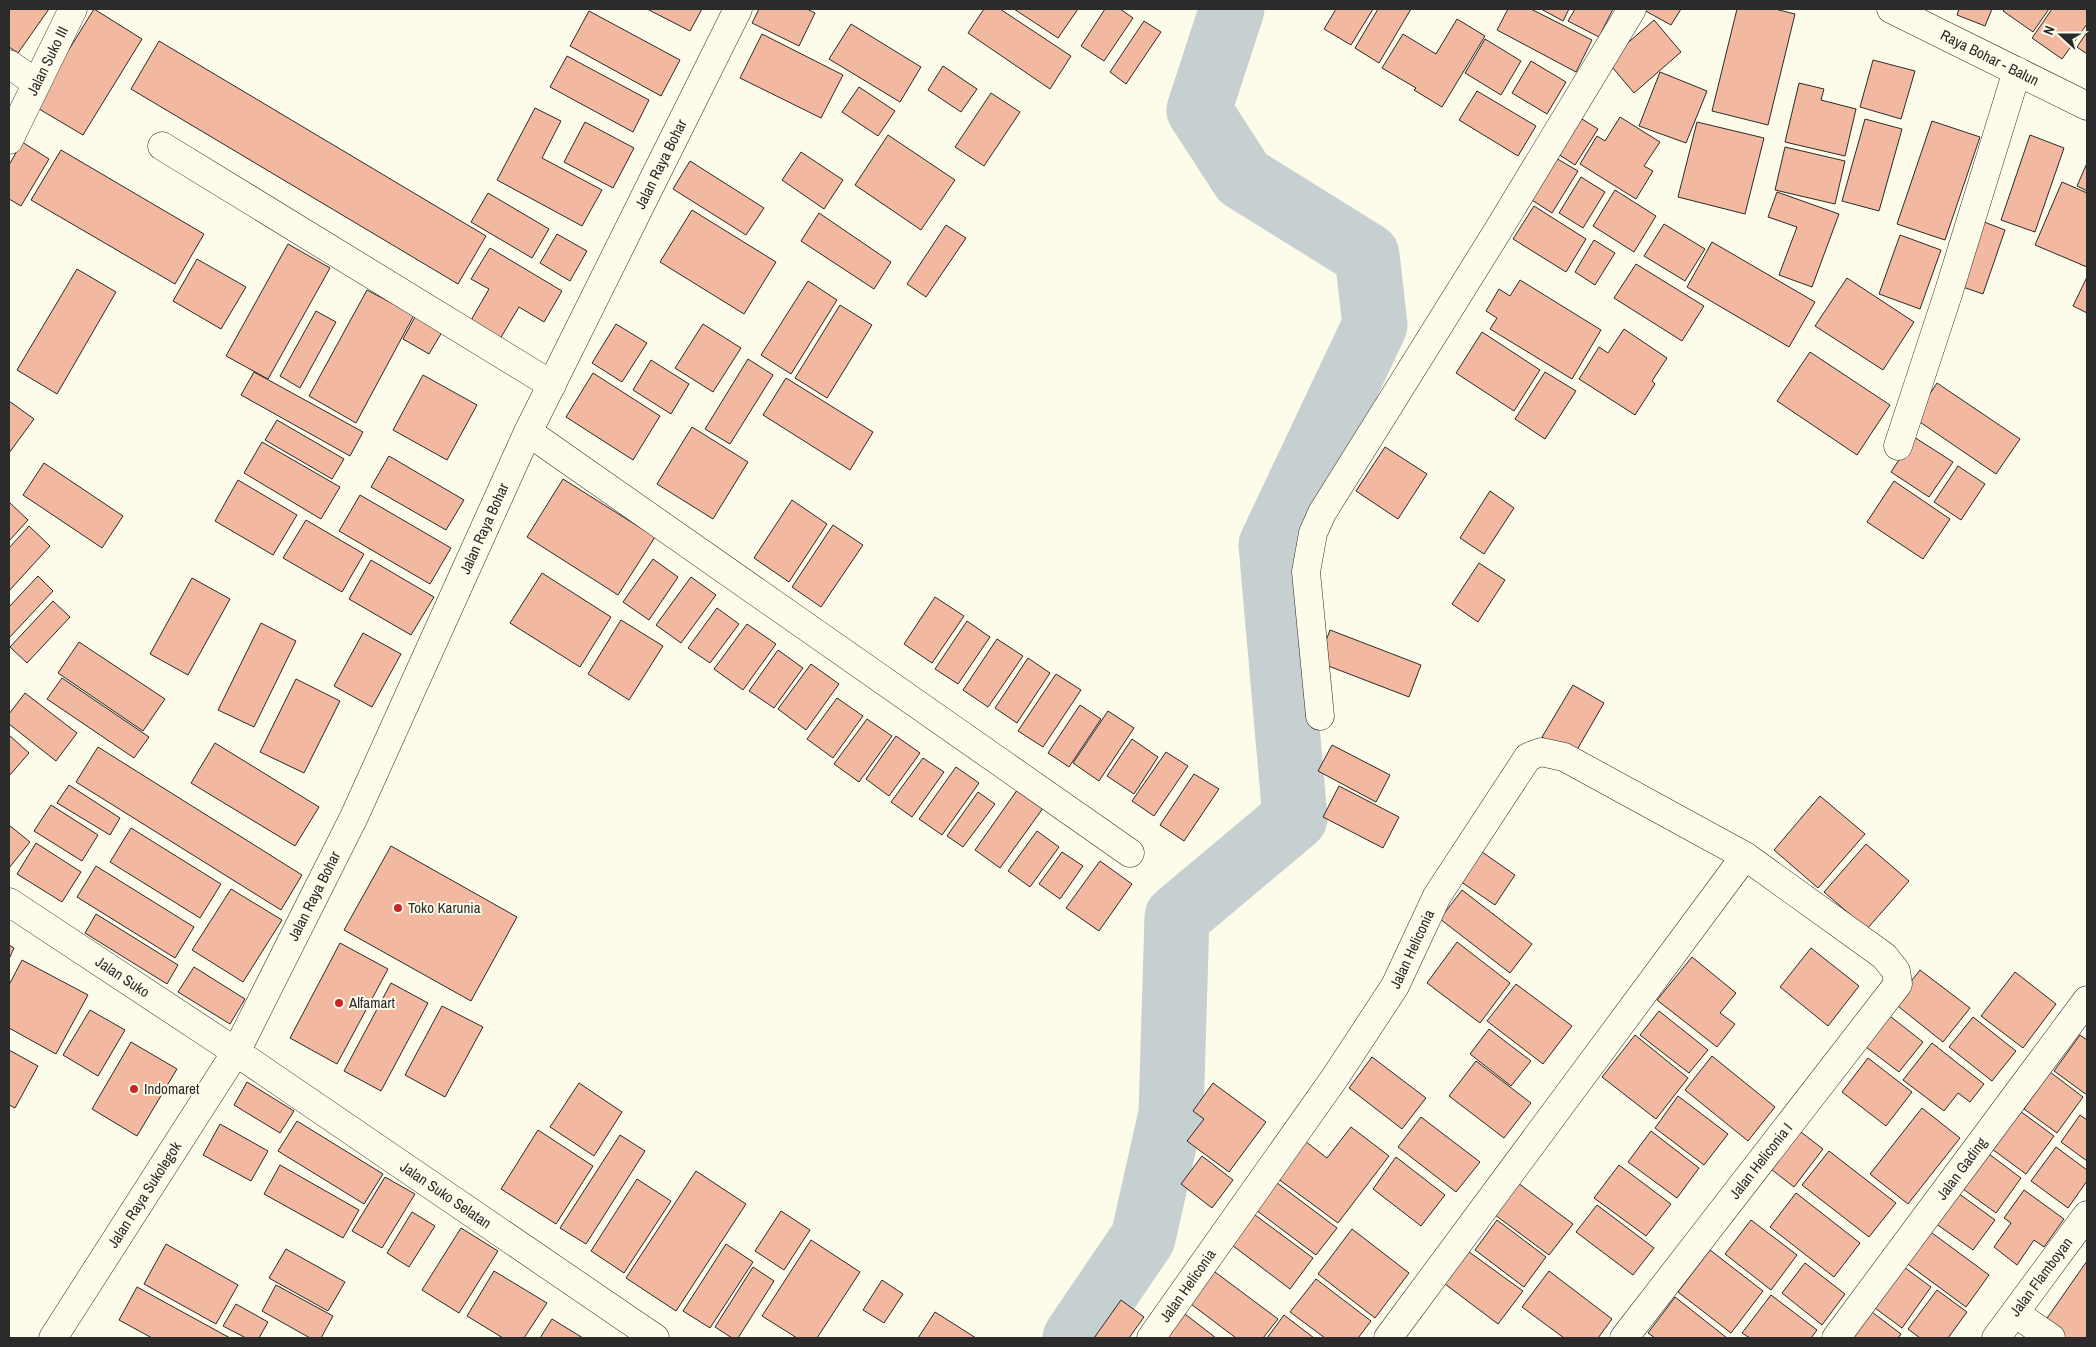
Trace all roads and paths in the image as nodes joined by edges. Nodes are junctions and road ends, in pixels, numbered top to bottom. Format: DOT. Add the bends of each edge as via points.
graph roads {
  1 [pos="73,9"];
  2 [pos="738,9"];
  3 [pos="1632,9"];
  4 [pos="1891,9"];
  5 [pos="9,64"];
  6 [pos="2017,72"];
  7 [pos="36,83"];
  8 [pos="2087,106"];
  9 [pos="9,140"];
  10 [pos="162,146"];
  11 [pos="552,384"];
  12 [pos="528,432"];
  13 [pos="1898,446"];
  14 [pos="1320,716"];
  15 [pos="1130,853"];
  16 [pos="1745,856"];
  17 [pos="9,902"];
  18 [pos="1898,984"];
  19 [pos="2087,1000"];
  20 [pos="236,1052"];
  21 [pos="2084,1227"];
  22 [pos="2015,1313"];
  23 [pos="53,1338"];
  24 [pos="655,1338"];
  25 [pos="1150,1338"];
  26 [pos="1388,1338"];
  27 [pos="1624,1338"];
  28 [pos="1836,1338"];
  29 [pos="1996,1338"];
  30 [pos="2051,1338"];
  1 -- 7 [label="street, Jalan Suko III"];
  2 -- 11 [label="street, Jalan Raya Bohar"];
  3 -- 14 [label="street" via="1322,513 1313,533 1306,572"];
  4 -- 6 [label="street, Raya Bohar - Balun"];
  5 -- 7 [label="street"];
  6 -- 8 [label="street, Raya Bohar - Balun"];
  6 -- 13 [label="street" via="1950,291"];
  7 -- 9 [label="street, Jalan Suko III"];
  10 -- 11 [label="street"];
  11 -- 12 [label="street, Jalan Raya Bohar"];
  12 -- 15 [label="street"];
  12 -- 20 [label="street, Jalan Raya Bohar" via="354,817"];
  16 -- 18 [label="street, Jalan Heliconia" via="1884,956 1896,971"];
  16 -- 25 [label="street, Jalan Heliconia" via="1564,757 1541,752 1528,757 1437,896 1395,986 1336,1076"];
  16 -- 26 [label="street"];
  17 -- 20 [label="street, Jalan Suko"];
  18 -- 27 [label="street, Jalan Heliconia I"];
  19 -- 28 [label="street, Jalan Gading"];
  20 -- 23 [label="street, Jalan Raya Sukolegok"];
  20 -- 24 [label="street, Jalan Suko Selatan"];
  21 -- 22 [label="street, Jalan Flamboyan"];
  22 -- 29 [label="street, Jalan Flamboyan"];
  22 -- 30 [label="street"];
}
